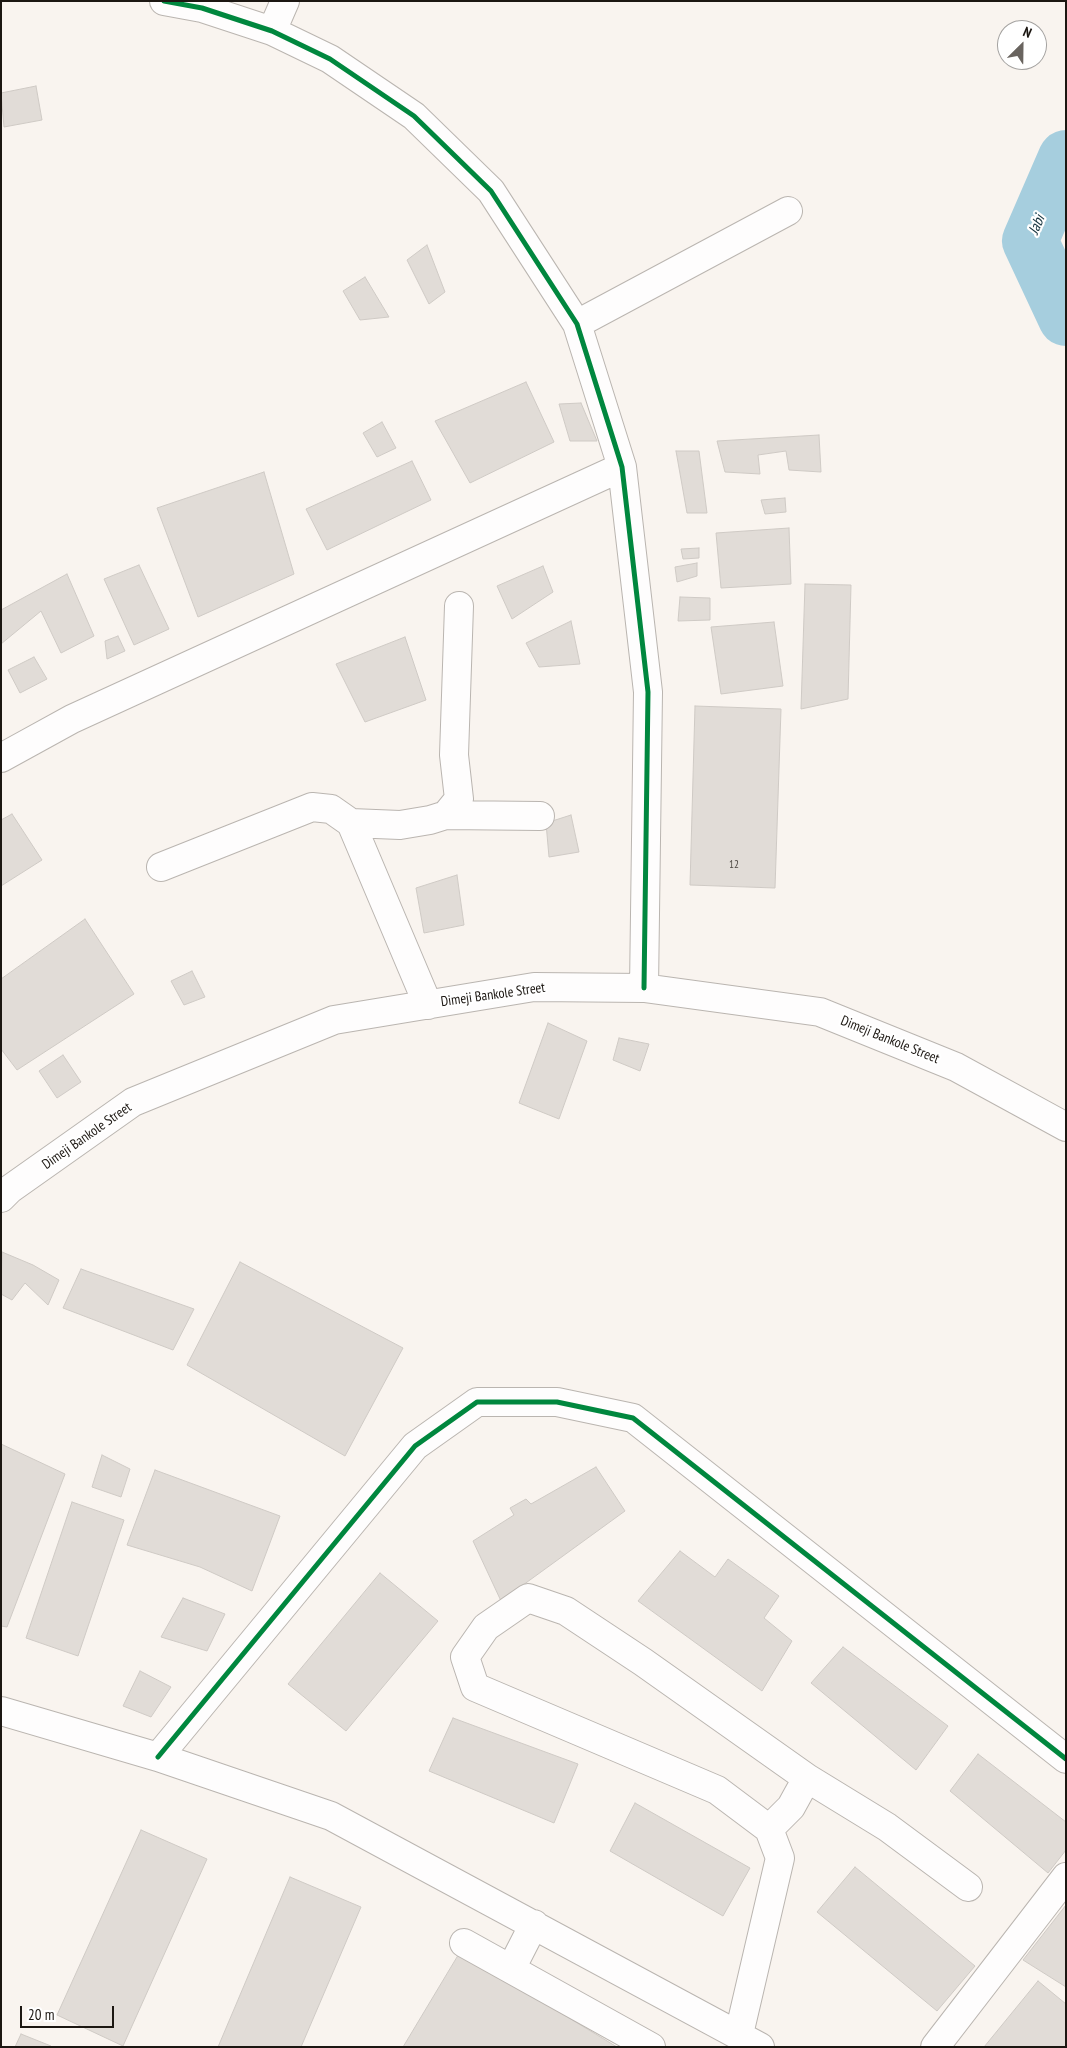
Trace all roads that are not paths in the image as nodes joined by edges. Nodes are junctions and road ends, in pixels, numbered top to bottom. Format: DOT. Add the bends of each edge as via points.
graph roads {
  1 [pos="164,1"];
  2 [pos="285,1"];
  3 [pos="203,5"];
  4 [pos="272,31"];
  5 [pos="788,210"];
  6 [pos="577,324"];
  7 [pos="622,467"];
  8 [pos="459,606"];
  9 [pos="1,758"];
  10 [pos="446,815"];
  11 [pos="540,816"];
  12 [pos="351,823"];
  13 [pos="161,867"];
  14 [pos="644,988"];
  15 [pos="428,1005"];
  16 [pos="1066,1127"];
  17 [pos="4,1189"];
  18 [pos="1,1711"];
  19 [pos="158,1757"];
  20 [pos="1066,1759"];
  21 [pos="808,1778"];
  22 [pos="769,1829"];
  23 [pos="1066,1877"];
  24 [pos="968,1887"];
  25 [pos="534,1924"];
  26 [pos="464,1943"];
  27 [pos="511,1969"];
  28 [pos="750,2040"];
  29 [pos="651,2047"];
  30 [pos="934,2047"];
  1 -- 3 [label="street"];
  2 -- 4 [label="street"];
  3 -- 4 [label="street"];
  4 -- 6 [label="street" via="330,59 414,116 491,191"];
  5 -- 6 [label="street"];
  6 -- 7 [label="street"];
  7 -- 9 [label="street" via="72,719"];
  7 -- 14 [label="street" via="648,692"];
  8 -- 10 [label="street" via="454,755 459,799"];
  10 -- 11 [label="street"];
  10 -- 12 [label="street" via="400,825"];
  12 -- 13 [label="street" via="331,809 312,807"];
  12 -- 15 [label="street"];
  14 -- 15 [label="street, Dimeji Bankole Street" via="534,987"];
  14 -- 16 [label="street, Dimeji Bankole Street" via="820,1012 956,1067"];
  15 -- 17 [label="street, Dimeji Bankole Street" via="334,1020 133,1102"];
  18 -- 19 [label="street"];
  19 -- 20 [label="street" via="416,1446 477,1402 557,1402 633,1418"];
  19 -- 25 [label="street" via="331,1816"];
  21 -- 22 [label="street" via="791,1807"];
  21 -- 22 [label="street" via="566,1611 528,1598 486,1627 465,1657 475,1687 717,1790"];
  21 -- 24 [label="street" via="887,1827"];
  22 -- 28 [label="street" via="780,1858"];
  23 -- 30 [label="street"];
  25 -- 27 [label="street"];
  25 -- 28 [label="street"];
  26 -- 27 [label="street"];
  27 -- 29 [label="street"];
}
